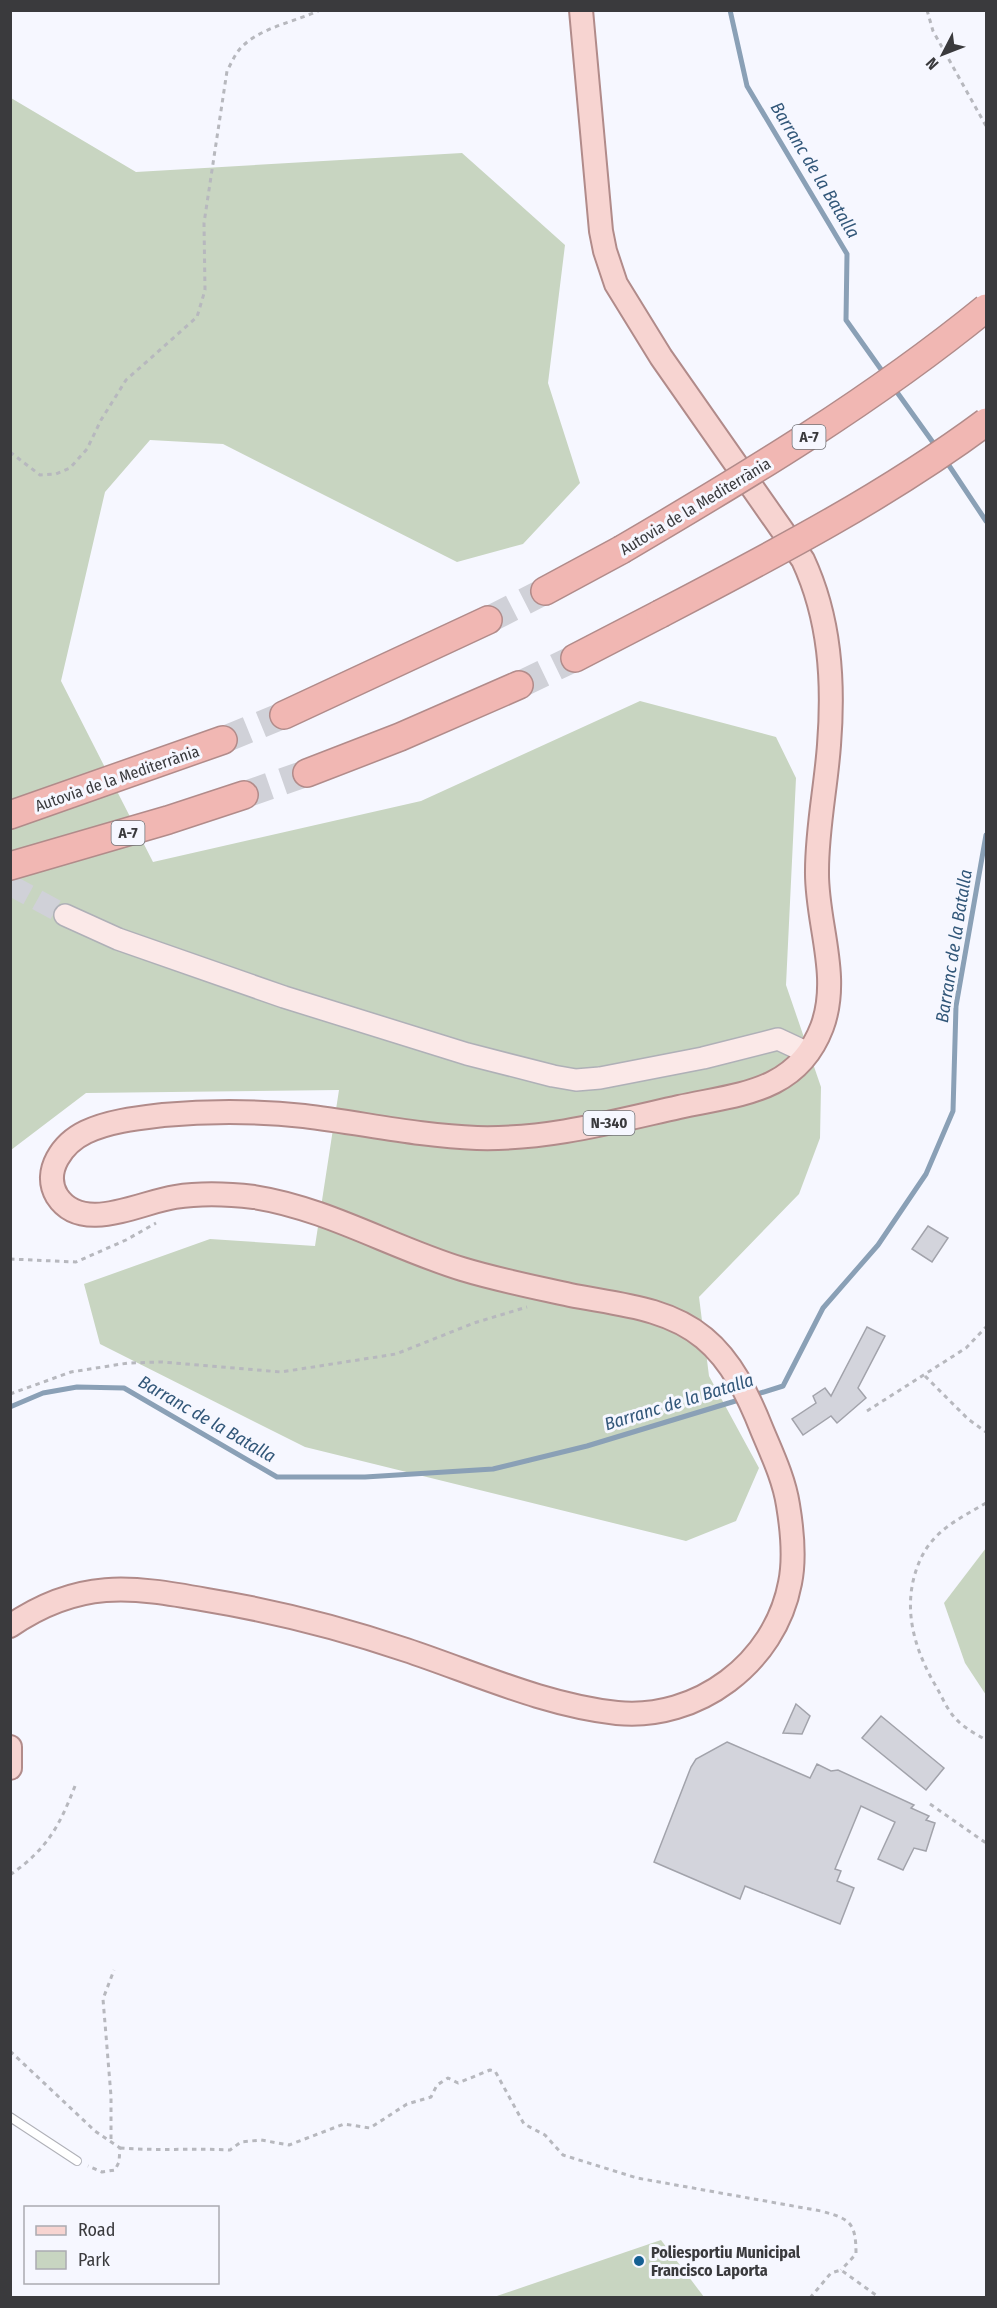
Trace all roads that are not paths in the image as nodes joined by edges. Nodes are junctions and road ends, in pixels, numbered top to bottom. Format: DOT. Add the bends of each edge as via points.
graph roads {
  1 [pos="581,10"];
  2 [pos="987,308"];
  3 [pos="987,422"];
  4 [pos="545,591"];
  5 [pos="488,620"];
  6 [pos="575,658"];
  7 [pos="519,685"];
  8 [pos="284,715"];
  9 [pos="223,740"];
  10 [pos="307,773"];
  11 [pos="244,795"];
  12 [pos="10,815"];
  13 [pos="10,866"];
  14 [pos="65,915"];
  15 [pos="808,1053"];
  16 [pos="14,1626"];
  17 [pos="10,1747"];
  18 [pos="10,1768"];
  19 [pos="10,2117"];
  20 [pos="77,2161"];
  1 -- 15 [label="main road, N-340" via="593,166 603,241 613,274 661,357 803,560 823,615 829,651 830,744 816,881 829,996 823,1025"];
  2 -- 4 [label="highway, Autovia de la Mediterrània / A-7, bridge" via="840,417 621,550"];
  3 -- 6 [label="highway, bridge" via="804,537"];
  5 -- 8 [label="highway"];
  7 -- 10 [label="highway"];
  9 -- 12 [label="highway, Autovia de la Mediterrània"];
  11 -- 13 [label="highway, A-7"];
  14 -- 15 [label="street" via="118,939 284,997 467,1054 553,1076 576,1080 600,1078 778,1039"];
  15 -- 16 [label="main road, N-340" via="777,1082 753,1092 530,1137 465,1138 250,1112 194,1113 127,1120 82,1133 61,1153 52,1172 59,1198 80,1214 106,1214 175,1197 250,1197 301,1209 469,1271 677,1319 708,1340 732,1369 773,1456 786,1492 791,1539 792,1578 782,1614 767,1641 729,1680 691,1704 659,1712 626,1714 576,1706 309,1621 159,1591 125,1589 71,1594"];
  17 -- 18 [label="main road"];
  19 -- 20 [label="lane"];
}
